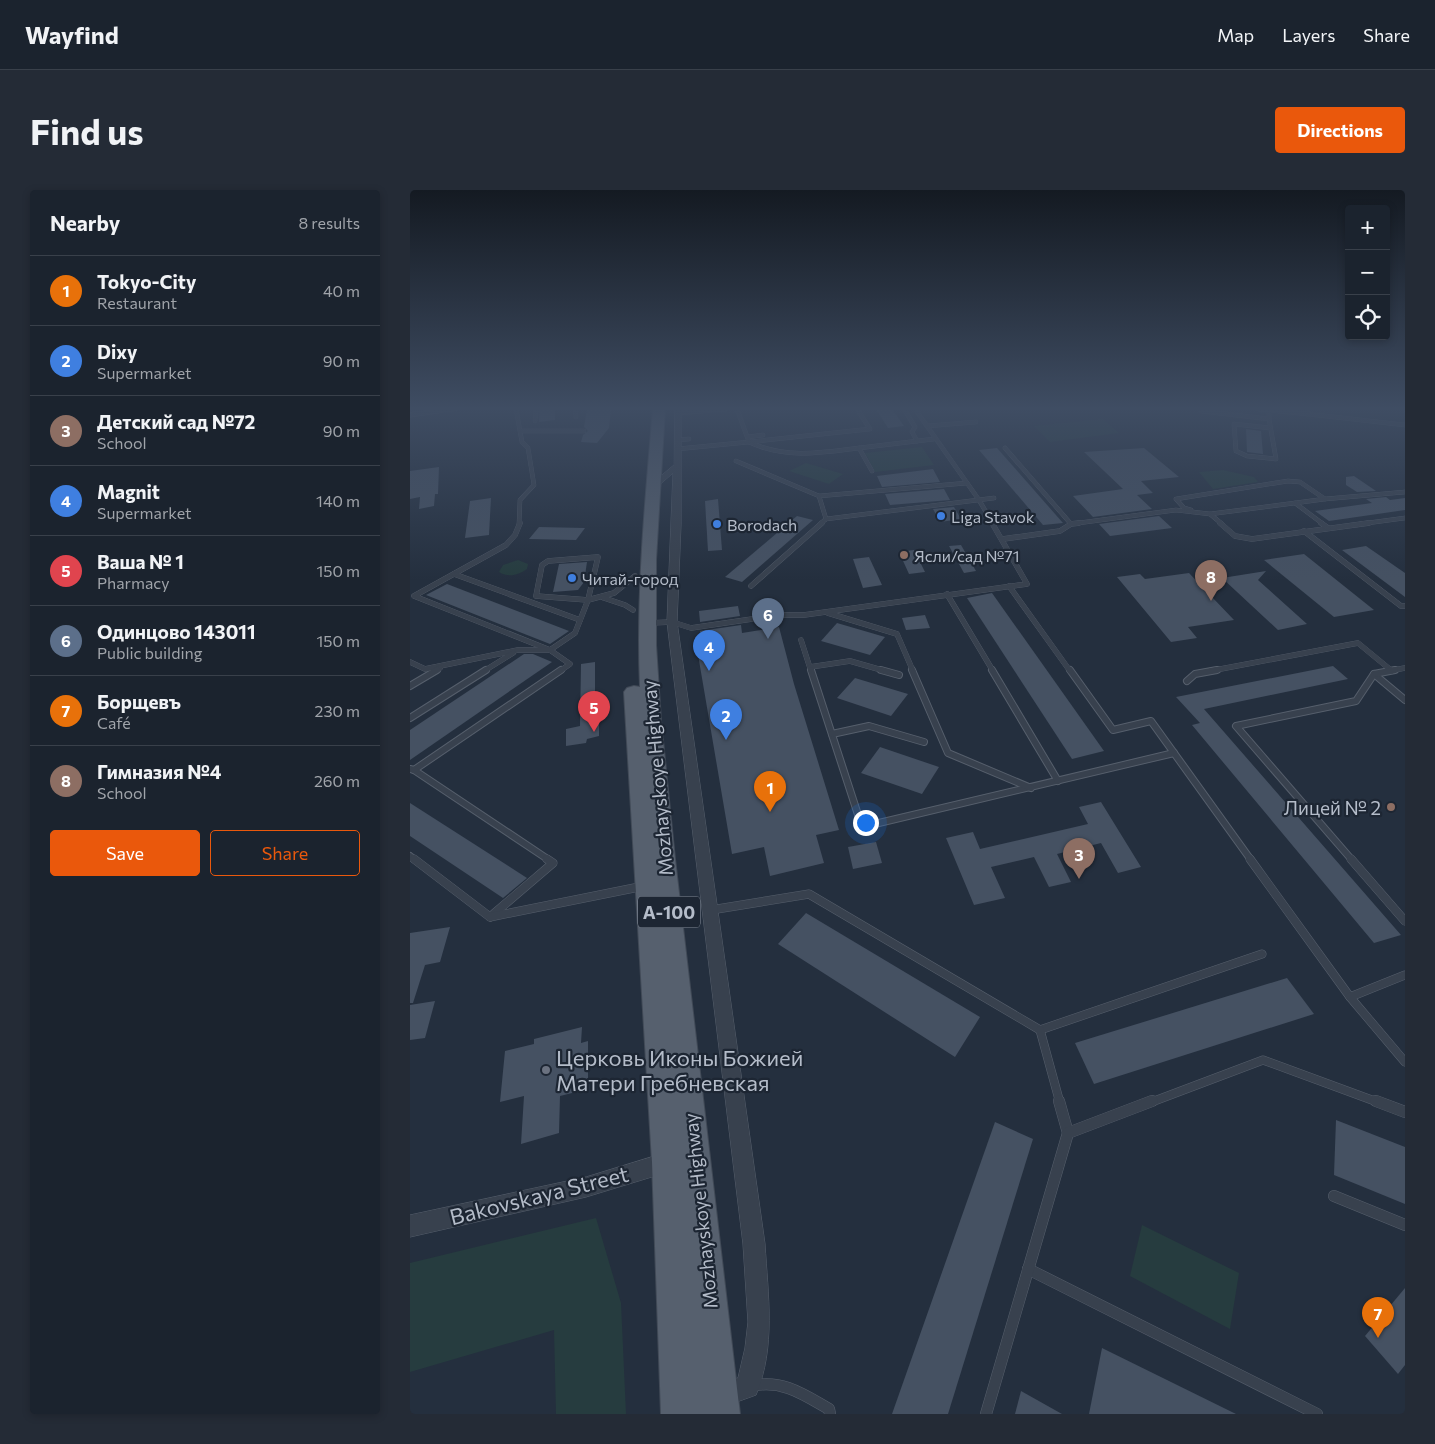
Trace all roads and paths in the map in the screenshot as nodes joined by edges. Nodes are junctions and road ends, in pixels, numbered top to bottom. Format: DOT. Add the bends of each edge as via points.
graph roads {
  1 [pos="531,466"];
  2 [pos="645,466"];
  3 [pos="659,466"];
  4 [pos="677,466"];
  5 [pos="748,466"];
  6 [pos="869,466"];
  7 [pos="954,466"];
  8 [pos="1021,466"];
  9 [pos="872,471"];
  10 [pos="967,483"];
  11 [pos="654,485"];
  12 [pos="1405,492"];
  13 [pos="819,496"];
  14 [pos="994,498"];
  15 [pos="1325,499"];
  16 [pos="979,500"];
  17 [pos="1295,503"];
  18 [pos="1196,512"];
  19 [pos="1210,514"];
  20 [pos="1405,518"];
  21 [pos="826,519"];
  22 [pos="1071,524"];
  23 [pos="1328,528"];
  24 [pos="1304,532"];
  25 [pos="1003,539"];
  26 [pos="454,574"];
  27 [pos="635,576"];
  28 [pos="751,586"];
  29 [pos="1009,586"];
  30 [pos="947,594"];
  31 [pos="604,598"];
  32 [pos="588,600"];
  33 [pos="1405,606"];
  34 [pos="826,612"];
  35 [pos="651,618"];
  36 [pos="580,620"];
  37 [pos="801,640"];
  38 [pos="518,650"];
  39 [pos="550,650"];
  40 [pos="410,662"];
  41 [pos="442,666"];
  42 [pos="810,667"];
  43 [pos="1405,668"];
  44 [pos="1392,670"];
  45 [pos="1374,674"];
  46 [pos="899,676"];
  47 [pos="1188,681"];
  48 [pos="410,686"];
  49 [pos="1405,700"];
  50 [pos="410,718"];
  51 [pos="832,734"];
  52 [pos="924,742"];
  53 [pos="1174,753"];
  54 [pos="412,770"];
  55 [pos="1058,781"];
  56 [pos="1031,788"];
  57 [pos="410,856"];
  58 [pos="647,886"];
  59 [pos="711,910"];
  60 [pos="490,917"];
  61 [pos="1405,921"];
  62 [pos="1262,954"];
  63 [pos="1405,974"];
  64 [pos="1350,997"];
  65 [pos="1040,1030"];
  66 [pos="1405,1062"];
  67 [pos="1405,1112"];
  68 [pos="1068,1133"];
  69 [pos="668,1162"];
  70 [pos="1334,1196"];
  71 [pos="1405,1225"];
  72 [pos="410,1226"];
  73 [pos="1028,1269"];
  74 [pos="748,1387"];
  75 [pos="720,1405"];
  76 [pos="681,1414"];
  77 [pos="830,1414"];
  78 [pos="986,1414"];
  79 [pos="1317,1414"];
  1 -- 26 [label="lane" via="534,485 520,500 520,525 516,536"];
  2 -- 27 [label="main road, Mozhayskoye Highway / А-100"];
  3 -- 11 [label="main road, Mozhayskoye Highway / А-100"];
  4 -- 11 [label="street"];
  4 -- 35 [label="street" via="677,524"];
  5 -- 13 [label="lane"];
  6 -- 9 [label="lane"];
  7 -- 10 [label="lane"];
  8 -- 22 [label="lane"];
  10 -- 13 [label="lane"];
  10 -- 16 [label="lane"];
  11 -- 35 [label="main road, Mozhayskoye Highway / А-100" via="648,560"];
  12 -- 15 [label="lane"];
  13 -- 21 [label="lane"];
  14 -- 16 [label="lane"];
  15 -- 17 [label="lane"];
  15 -- 18 [label="lane" via="1300,482 1288,481 1176,499 1184,508"];
  16 -- 21 [label="lane"];
  16 -- 25 [label="lane"];
  17 -- 19 [label="lane"];
  17 -- 23 [label="lane"];
  18 -- 19 [label="lane"];
  18 -- 22 [label="lane" via="1176,510"];
  19 -- 24 [label="lane" via="1235,536 1252,539"];
  20 -- 23 [label="lane"];
  21 -- 28 [label="lane"];
  22 -- 25 [label="lane" via="1060,531"];
  23 -- 24 [label="lane"];
  24 -- 33 [label="lane"];
  25 -- 29 [label="lane" via="1027,584"];
  26 -- 36 [label="lane"];
  26 -- 39 [label="lane" via="414,596"];
  27 -- 31 [label="lane" via="627,585"];
  27 -- 35 [label="main road, Mozhayskoye Highway / А-100"];
  29 -- 30 [label="lane"];
  29 -- 53 [label="lane" via="1113,730 1151,721"];
  30 -- 34 [label="lane"];
  30 -- 55 [label="lane"];
  31 -- 32 [label="lane"];
  31 -- 35 [label="lane"];
  32 -- 32 [label="lane" via="598,557 542,565 536,596"];
  32 -- 36 [label="lane"];
  34 -- 35 [label="lane" via="691,628"];
  34 -- 56 [label="lane" via="897,634 948,753"];
  35 -- 58 [label="main road, Mozhayskoye Highway / А-100" via="632,647"];
  35 -- 59 [label="street" via="682,709"];
  35 -- 75 [label="main road, Mozhayskoye Highway / А-100" via="651,721 663,859"];
  36 -- 39 [label="lane" via="575,633"];
  37 -- 42 [label="lane"];
  38 -- 39 [label="lane"];
  38 -- 41 [label="lane"];
  38 -- 50 [label="lane"];
  39 -- 54 [label="lane" via="570,664"];
  40 -- 41 [label="lane" via="425,669"];
  41 -- 48 [label="lane"];
  42 -- 46 [label="lane" via="850,661"];
  42 -- 51 [label="lane"];
  43 -- 44 [label="lane"];
  44 -- 45 [label="lane"];
  44 -- 47 [label="lane" via="1358,643 1195,674"];
  45 -- 49 [label="lane"];
  45 -- 61 [label="lane" via="1356,701 1236,726"];
  51 -- 52 [label="lane" via="869,726"];
  51 -- 56 [label="lane" via="862,827"];
  53 -- 55 [label="lane"];
  53 -- 64 [label="lane"];
  54 -- 60 [label="lane" via="553,863"];
  55 -- 56 [label="lane"];
  57 -- 60 [label="lane"];
  58 -- 60 [label="lane"];
  58 -- 69 [label="main road, Mozhayskoye Highway / А-100"];
  59 -- 65 [label="lane" via="809,894"];
  59 -- 74 [label="street" via="754,1244 760,1322"];
  62 -- 65 [label="lane"];
  63 -- 64 [label="lane"];
  64 -- 66 [label="lane"];
  65 -- 68 [label="lane"];
  67 -- 68 [label="lane" via="1263,1060"];
  68 -- 73 [label="lane"];
  69 -- 72 [label="street, Bakovskaya Street" via="586,1188"];
  69 -- 76 [label="main road, Mozhayskoye Highway / А-100"];
  70 -- 71 [label="lane"];
  73 -- 78 [label="lane"];
  73 -- 79 [label="lane"];
  74 -- 75 [label="street"];
  74 -- 77 [label="lane" via="764,1382 783,1384 829,1409"];
}
